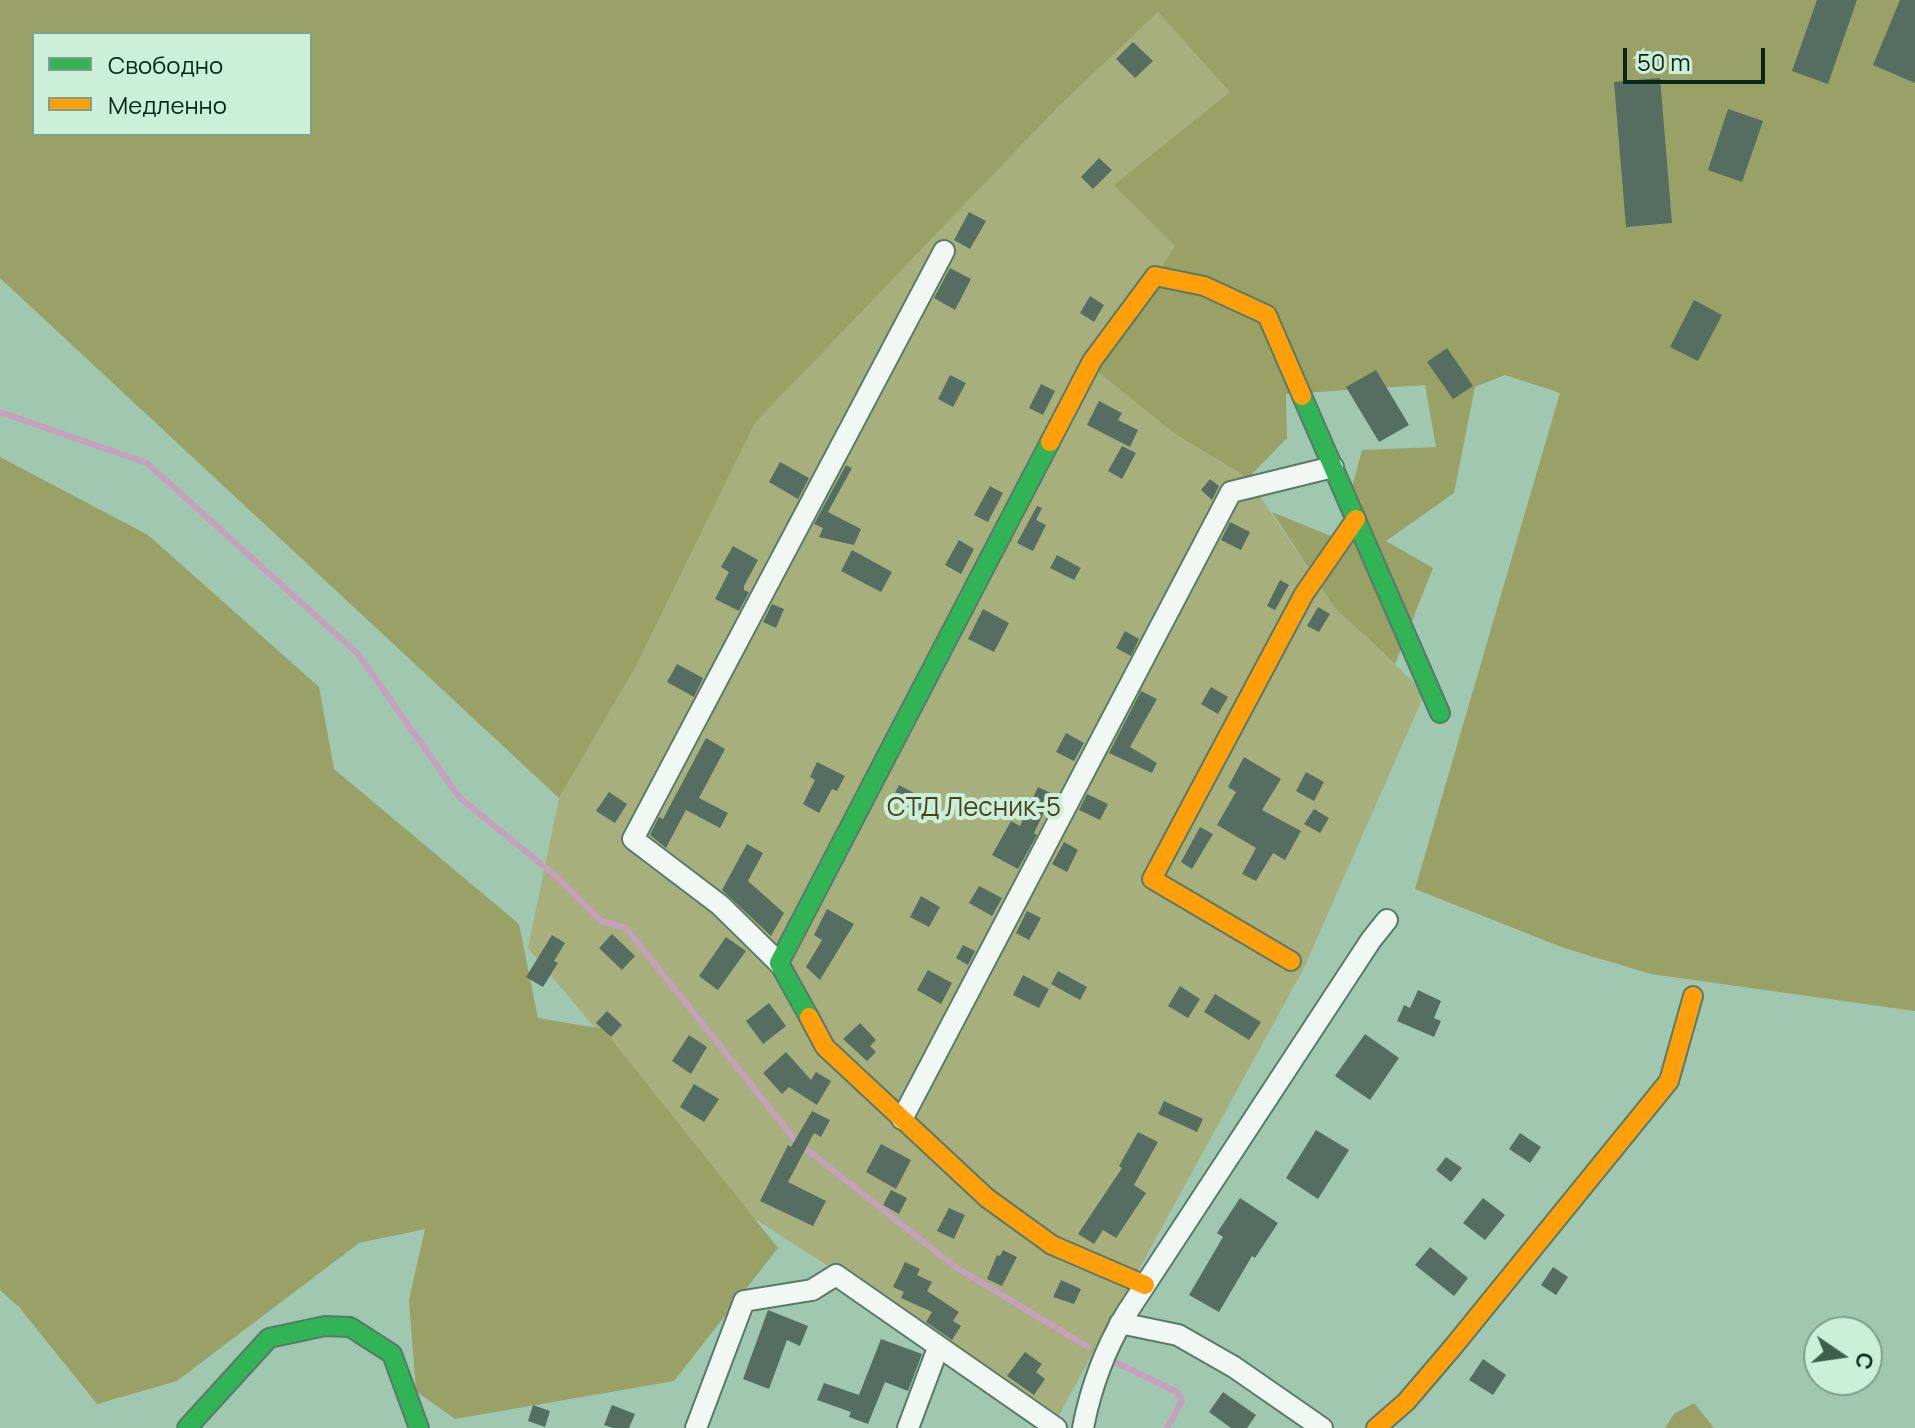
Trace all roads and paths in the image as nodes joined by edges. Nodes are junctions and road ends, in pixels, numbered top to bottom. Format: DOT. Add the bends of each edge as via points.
graph roads {
  1 [pos="944,251"];
  2 [pos="1333,467"];
  3 [pos="1356,519"];
  4 [pos="1440,713"];
  5 [pos="1387,920"];
  6 [pos="1291,961"];
  7 [pos="779,963"];
  8 [pos="1693,996"];
  9 [pos="902,1119"];
  10 [pos="1145,1285"];
  11 [pos="1120,1323"];
  12 [pos="938,1348"];
  13 [pos="187,1428"];
  14 [pos="419,1428"];
  15 [pos="696,1428"];
  16 [pos="908,1428"];
  17 [pos="1056,1428"];
  18 [pos="1083,1428"];
  19 [pos="1322,1428"];
  20 [pos="1376,1428"];
  1 -- 7 [label="street" via="633,839 720,905"];
  2 -- 3 [label="street"];
  2 -- 7 [label="street" via="1267,315 1204,286 1155,276 1092,361"];
  2 -- 9 [label="street" via="1231,492"];
  3 -- 4 [label="street"];
  3 -- 6 [label="street" via="1304,594 1152,879"];
  5 -- 10 [label="street"];
  7 -- 9 [label="street" via="825,1047"];
  8 -- 20 [label="street" via="1669,1081 1538,1246 1406,1402"];
  9 -- 10 [label="street" via="987,1198 1052,1245"];
  10 -- 11 [label="street"];
  11 -- 18 [label="street" via="1102,1356"];
  11 -- 19 [label="street" via="1178,1335"];
  12 -- 15 [label="street" via="836,1275 812,1290 744,1301"];
  12 -- 16 [label="street"];
  12 -- 17 [label="street"];
  13 -- 14 [label="street" via="269,1338 325,1326 350,1327 392,1354"];
}
